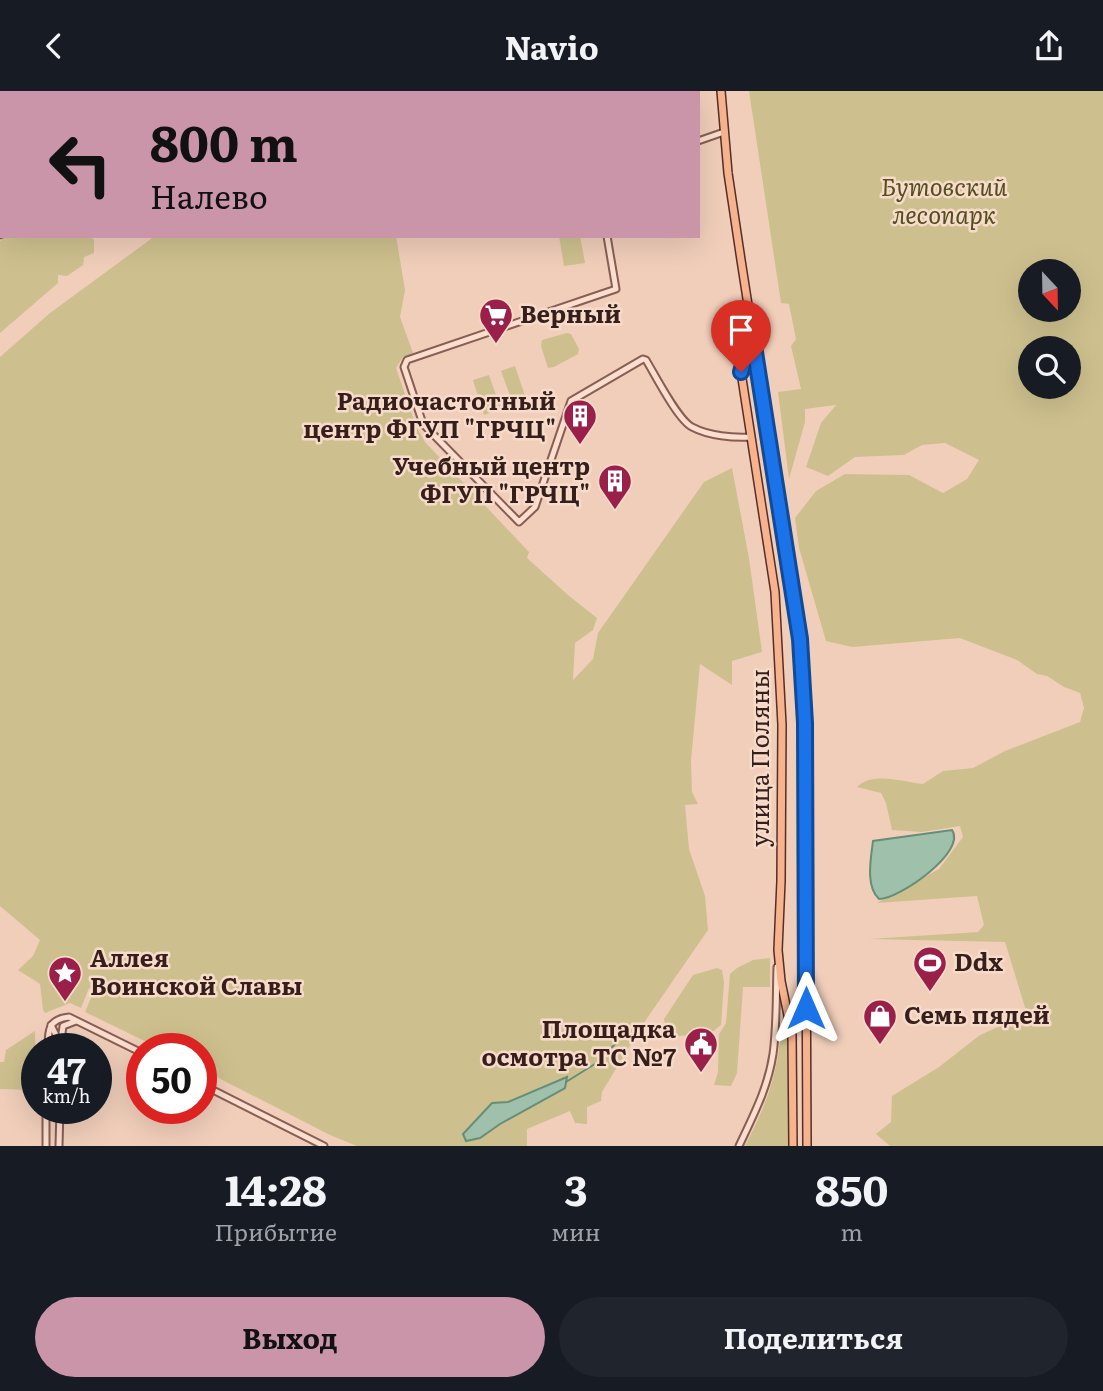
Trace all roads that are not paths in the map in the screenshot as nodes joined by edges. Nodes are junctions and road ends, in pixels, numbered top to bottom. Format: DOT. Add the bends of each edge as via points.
graph roads {
  1 [pos="720,91"];
  2 [pos="724,132"];
  3 [pos="700,140"];
  4 [pos="607,238"];
  5 [pos="752,333"];
  6 [pos="751,437"];
  7 [pos="778,950"];
  8 [pos="79,1021"];
  9 [pos="51,1025"];
  10 [pos="48,1033"];
  11 [pos="54,1033"];
  12 [pos="62,1033"];
  13 [pos="126,1045"];
  14 [pos="217,1092"];
  15 [pos="46,1124"];
  16 [pos="60,1124"];
  17 [pos="46,1146"];
  18 [pos="59,1146"];
  19 [pos="324,1146"];
  20 [pos="739,1146"];
  21 [pos="793,1146"];
  22 [pos="807,1146"];
  1 -- 2 [label="main road, улица Поляны"];
  2 -- 3 [label="street"];
  2 -- 5 [label="main road, улица Поляны"];
  4 -- 6 [label="street" via="616,289 407,360 404,367 424,424 519,522 535,506 571,401 642,359 691,427 723,436"];
  5 -- 6 [label="main road, улица Поляны" via="741,372"];
  5 -- 22 [label="main road, улица Поляны" via="801,650"];
  6 -- 7 [label="main road, улица Поляны" via="775,592 779,650"];
  7 -- 20 [label="street" via="773,1054 764,1090"];
  7 -- 21 [label="main road, улица Поляны" via="792,1035"];
  8 -- 9 [label="street" via="64,1017"];
  8 -- 12 [label="street" via="63,1026"];
  8 -- 13 [label="street"];
  9 -- 10 [label="street"];
  9 -- 11 [label="street"];
  14 -- 19 [label="street"];
  15 -- 17 [label="street"];
  16 -- 18 [label="street"];
}
